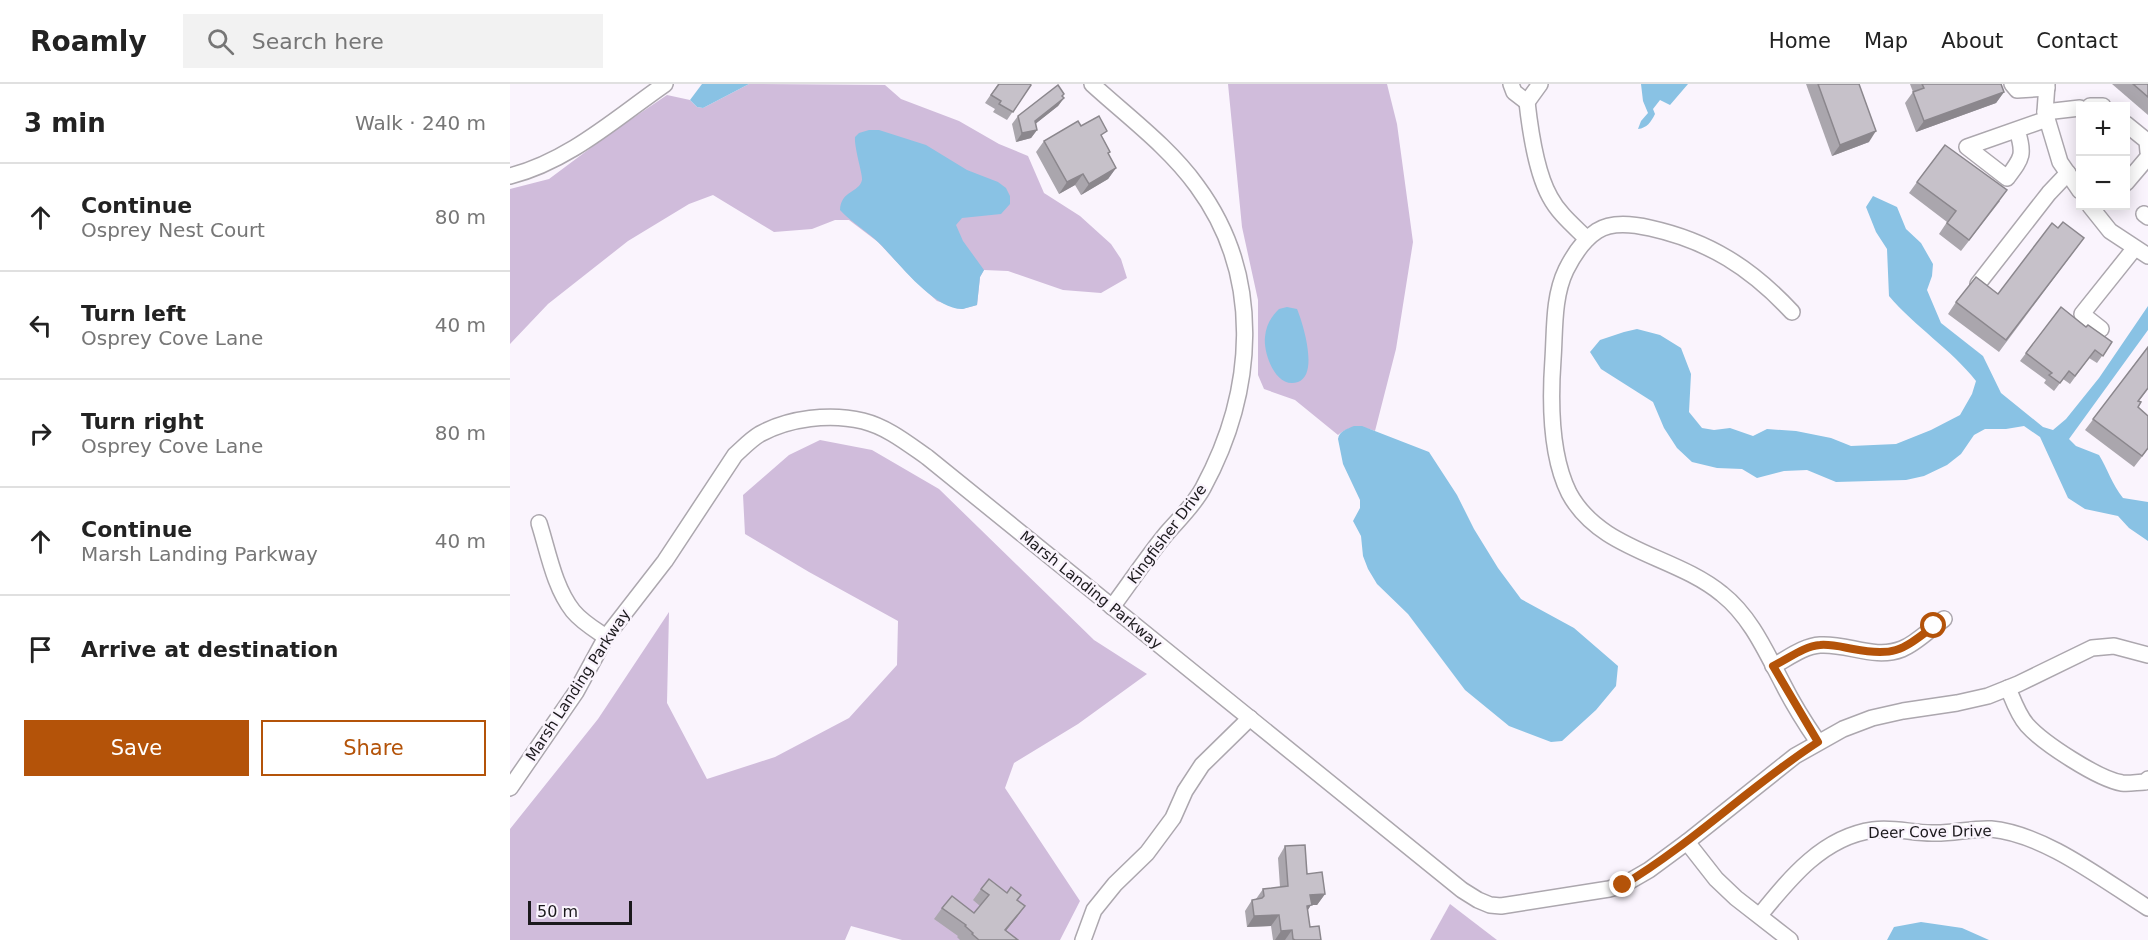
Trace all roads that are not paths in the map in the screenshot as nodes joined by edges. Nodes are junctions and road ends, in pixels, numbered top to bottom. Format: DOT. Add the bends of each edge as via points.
graph roads {
  1 [pos="665,84"];
  2 [pos="1092,84"];
  3 [pos="1510,84"];
  4 [pos="1540,84"];
  5 [pos="2012,84"];
  6 [pos="2047,86"];
  7 [pos="1527,102"];
  8 [pos="2076,109"];
  9 [pos="2046,116"];
  10 [pos="2130,127"];
  11 [pos="2017,130"];
  12 [pos="2148,152"];
  13 [pos="2148,157"];
  14 [pos="2068,173"];
  15 [pos="510,176"];
  16 [pos="2130,178"];
  17 [pos="2076,185"];
  18 [pos="2099,210"];
  19 [pos="1587,239"];
  20 [pos="2141,252"];
  21 [pos="1978,284"];
  22 [pos="1792,312"];
  23 [pos="2101,329"];
  24 [pos="539,523"];
  25 [pos="1112,607"];
  26 [pos="1944,619"];
  27 [pos="606,637"];
  28 [pos="2148,655"];
  29 [pos="1773,666"];
  30 [pos="2008,688"];
  31 [pos="1250,718"];
  32 [pos="1818,742"];
  33 [pos="2148,779"];
  34 [pos="510,788"];
  35 [pos="1687,842"];
  36 [pos="2148,908"];
  37 [pos="1760,915"];
  38 [pos="1083,940"];
  39 [pos="1790,940"];
  1 -- 15 [label="street" via="566,153"];
  2 -- 25 [label="street, Kingfisher Drive" via="1197,185 1213,210 1236,265 1245,322 1239,391 1203,489"];
  3 -- 7 [label="street"];
  4 -- 7 [label="street"];
  5 -- 6 [label="street" via="2017,90"];
  6 -- 9 [label="street"];
  7 -- 19 [label="street" via="1543,182 1559,211"];
  8 -- 9 [label="street"];
  9 -- 11 [label="street"];
  9 -- 14 [label="street" via="2060,162"];
  10 -- 12 [label="street" via="2147,141"];
  13 -- 16 [label="street"];
  14 -- 17 [label="street"];
  14 -- 21 [label="street"];
  18 -- 20 [label="street" via="2110,231"];
  19 -- 22 [label="street" via="1618,224 1678,234 1710,248 1753,275"];
  19 -- 29 [label="street" via="1567,269 1557,302 1552,408 1562,478 1584,514 1608,534 1699,578 1721,593 1751,626"];
  20 -- 23 [label="street" via="2082,314"];
  24 -- 27 [label="street" via="568,603 584,622"];
  25 -- 27 [label="street, Marsh Landing Parkway" via="906,442 864,421 825,417 760,434 735,455 665,561"];
  25 -- 31 [label="street, Marsh Landing Parkway"];
  26 -- 29 [label="street" via="1906,647 1889,653 1819,645"];
  27 -- 34 [label="street, Marsh Landing Parkway" via="576,692"];
  28 -- 30 [label="street" via="2121,646 2092,648"];
  29 -- 32 [label="street"];
  30 -- 32 [label="street" via="1957,703 1872,718"];
  30 -- 33 [label="street" via="2026,724 2074,760 2121,783"];
  31 -- 35 [label="street, Marsh Landing Parkway" via="1462,890 1490,904 1517,904 1623,885"];
  31 -- 38 [label="street" via="1202,765 1173,818 1147,853 1114,884 1094,910"];
  32 -- 35 [label="street, Marsh Landing Parkway"];
  35 -- 37 [label="street" via="1716,879"];
  36 -- 37 [label="street, Deer Cove Drive" via="2058,852 2011,832 1975,829 1933,834 1889,829 1858,833 1828,846 1784,885"];
  37 -- 39 [label="street"];
}
